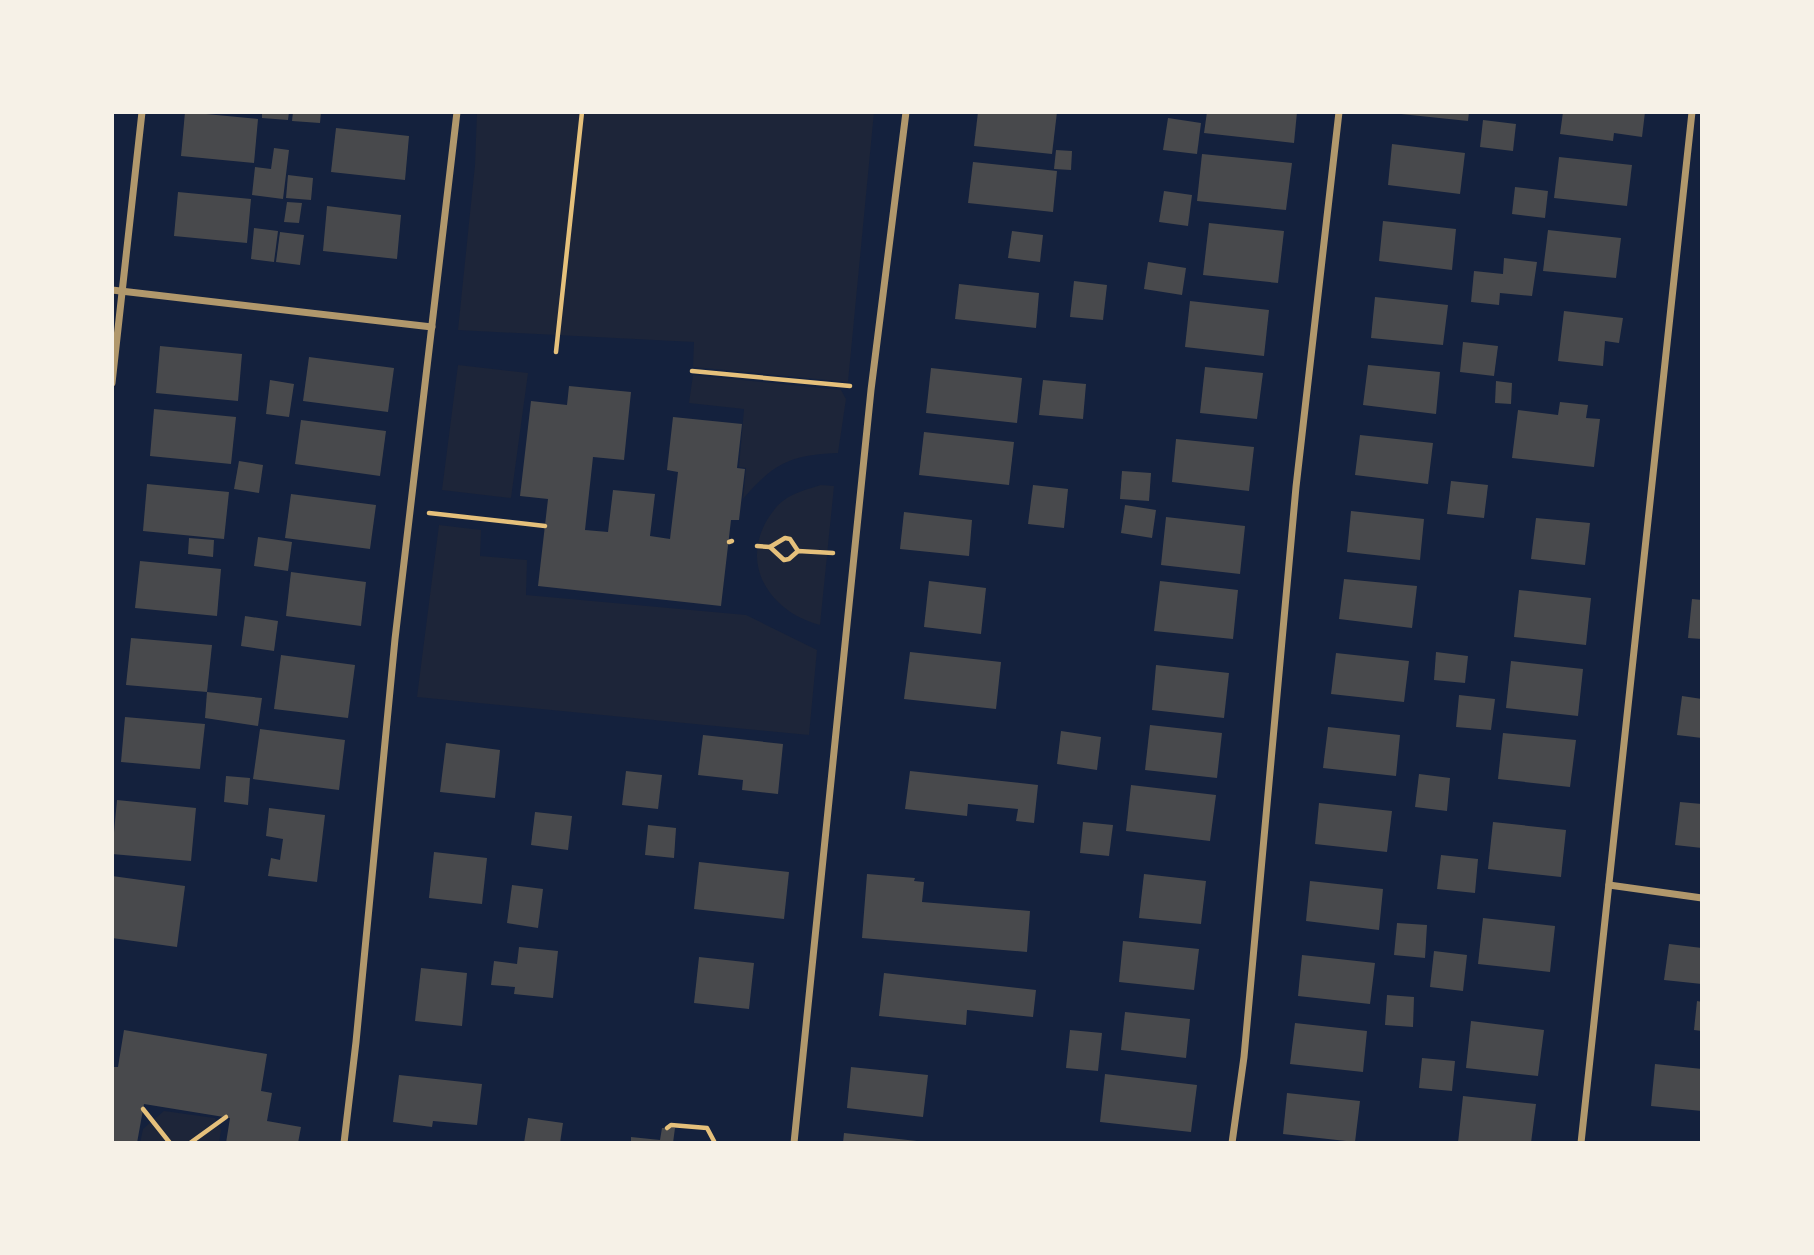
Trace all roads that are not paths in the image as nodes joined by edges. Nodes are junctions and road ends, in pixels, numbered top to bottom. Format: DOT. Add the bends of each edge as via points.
graph roads {
  1 [pos="142,112"];
  2 [pos="457,112"];
  3 [pos="906,112"];
  4 [pos="1339,112"];
  5 [pos="1692,112"];
  6 [pos="112,290"];
  7 [pos="122,291"];
  8 [pos="432,327"];
  9 [pos="112,383"];
  10 [pos="1609,885"];
  11 [pos="1702,898"];
  12 [pos="344,1143"];
  13 [pos="794,1143"];
  14 [pos="1232,1143"];
  15 [pos="1581,1143"];
  1 -- 7 [label="street"];
  2 -- 8 [label="street"];
  3 -- 13 [label="street" via="868,417"];
  4 -- 14 [label="street" via="1296,486"];
  5 -- 10 [label="street"];
  6 -- 7 [label="street"];
  7 -- 8 [label="street"];
  7 -- 9 [label="street"];
  8 -- 12 [label="street"];
  10 -- 11 [label="street"];
  10 -- 15 [label="street"];
}
